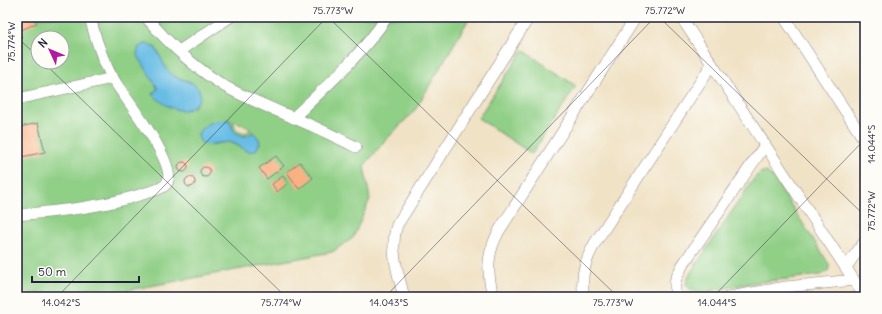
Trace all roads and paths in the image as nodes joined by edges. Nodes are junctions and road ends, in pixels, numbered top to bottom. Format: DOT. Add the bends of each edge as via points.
graph roads {
  1 [pos="90,17"];
  2 [pos="146,17"];
  3 [pos="230,17"];
  4 [pos="387,17"];
  5 [pos="529,17"];
  6 [pos="636,17"];
  7 [pos="681,17"];
  8 [pos="784,17"];
  9 [pos="179,51"];
  10 [pos="712,64"];
  11 [pos="113,78"];
  12 [pos="17,99"];
  13 [pos="293,118"];
  14 [pos="865,141"];
  15 [pos="765,145"];
  16 [pos="356,147"];
  17 [pos="17,215"];
  18 [pos="865,241"];
  19 [pos="846,267"];
  20 [pos="854,280"];
  21 [pos="404,297"];
  22 [pos="493,297"];
  23 [pos="584,297"];
  24 [pos="675,297"];
  25 [pos="729,297"];
  26 [pos="865,297"];
  1 -- 11 [label="street"];
  2 -- 9 [label="street"];
  3 -- 9 [label="street"];
  4 -- 13 [label="street" via="376,34 335,79"];
  5 -- 21 [label="street" via="397,225 393,246"];
  6 -- 22 [label="street" via="492,243 488,265"];
  7 -- 10 [label="street"];
  8 -- 14 [label="street"];
  9 -- 13 [label="street" via="197,67 226,86"];
  10 -- 15 [label="street"];
  10 -- 23 [label="street" via="592,249 582,276"];
  11 -- 12 [label="street"];
  11 -- 17 [label="street" via="156,142 166,163 167,183 129,199 81,209"];
  13 -- 16 [label="street"];
  15 -- 19 [label="street"];
  15 -- 24 [label="street" via="682,266 675,281"];
  18 -- 19 [label="street"];
  19 -- 20 [label="street"];
  20 -- 25 [label="street"];
  20 -- 26 [label="street"];
}
